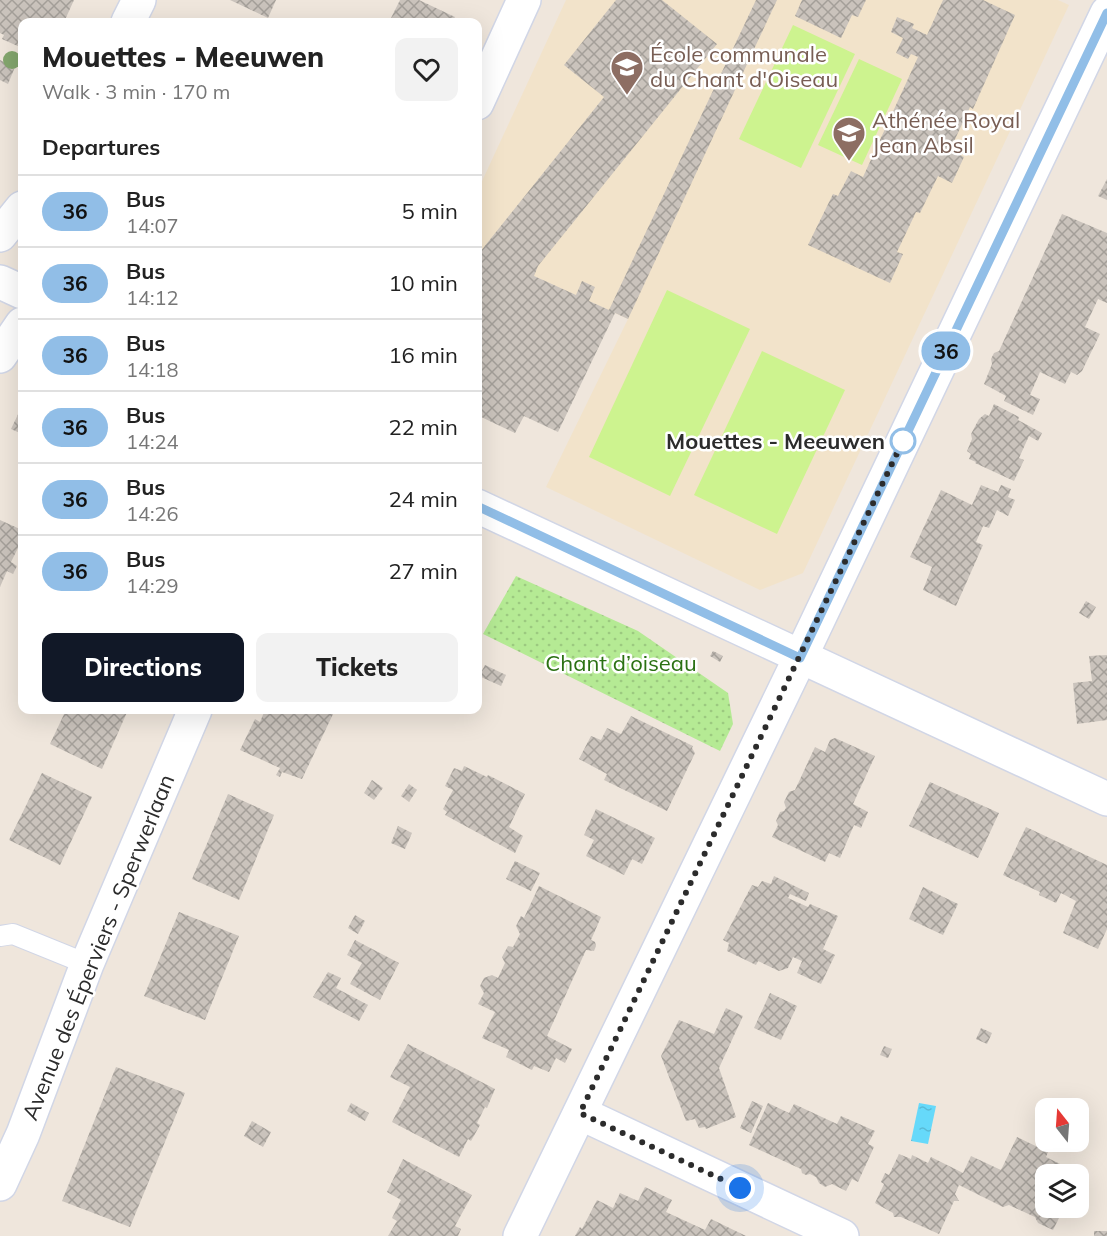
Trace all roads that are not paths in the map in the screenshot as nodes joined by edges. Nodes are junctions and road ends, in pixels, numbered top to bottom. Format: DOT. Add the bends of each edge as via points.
graph roads {
  1 [pos="139,0"];
  2 [pos="524,0"];
  3 [pos="1107,13"];
  4 [pos="130,18"];
  5 [pos="482,93"];
  6 [pos="18,213"];
  7 [pos="0,235"];
  8 [pos="0,282"];
  9 [pos="18,290"];
  10 [pos="18,330"];
  11 [pos="0,356"];
  12 [pos="482,508"];
  13 [pos="800,658"];
  14 [pos="193,714"];
  15 [pos="1107,799"];
  16 [pos="0,936"];
  17 [pos="87,964"];
  18 [pos="580,1113"];
  19 [pos="0,1184"];
  20 [pos="520,1236"];
  21 [pos="842,1236"];
  1 -- 4 [label="street"];
  2 -- 5 [label="street"];
  3 -- 13 [label="street"];
  6 -- 7 [label="street"];
  8 -- 9 [label="street"];
  10 -- 11 [label="street"];
  12 -- 13 [label="street"];
  13 -- 15 [label="street"];
  13 -- 18 [label="street"];
  14 -- 17 [label="street, Avenue des Éperviers - Sperwerlaan"];
  16 -- 17 [label="lane" via="13,934"];
  17 -- 19 [label="street, Avenue des Éperviers - Sperwerlaan" via="23,1134"];
  18 -- 20 [label="street"];
  18 -- 21 [label="street"];
}
